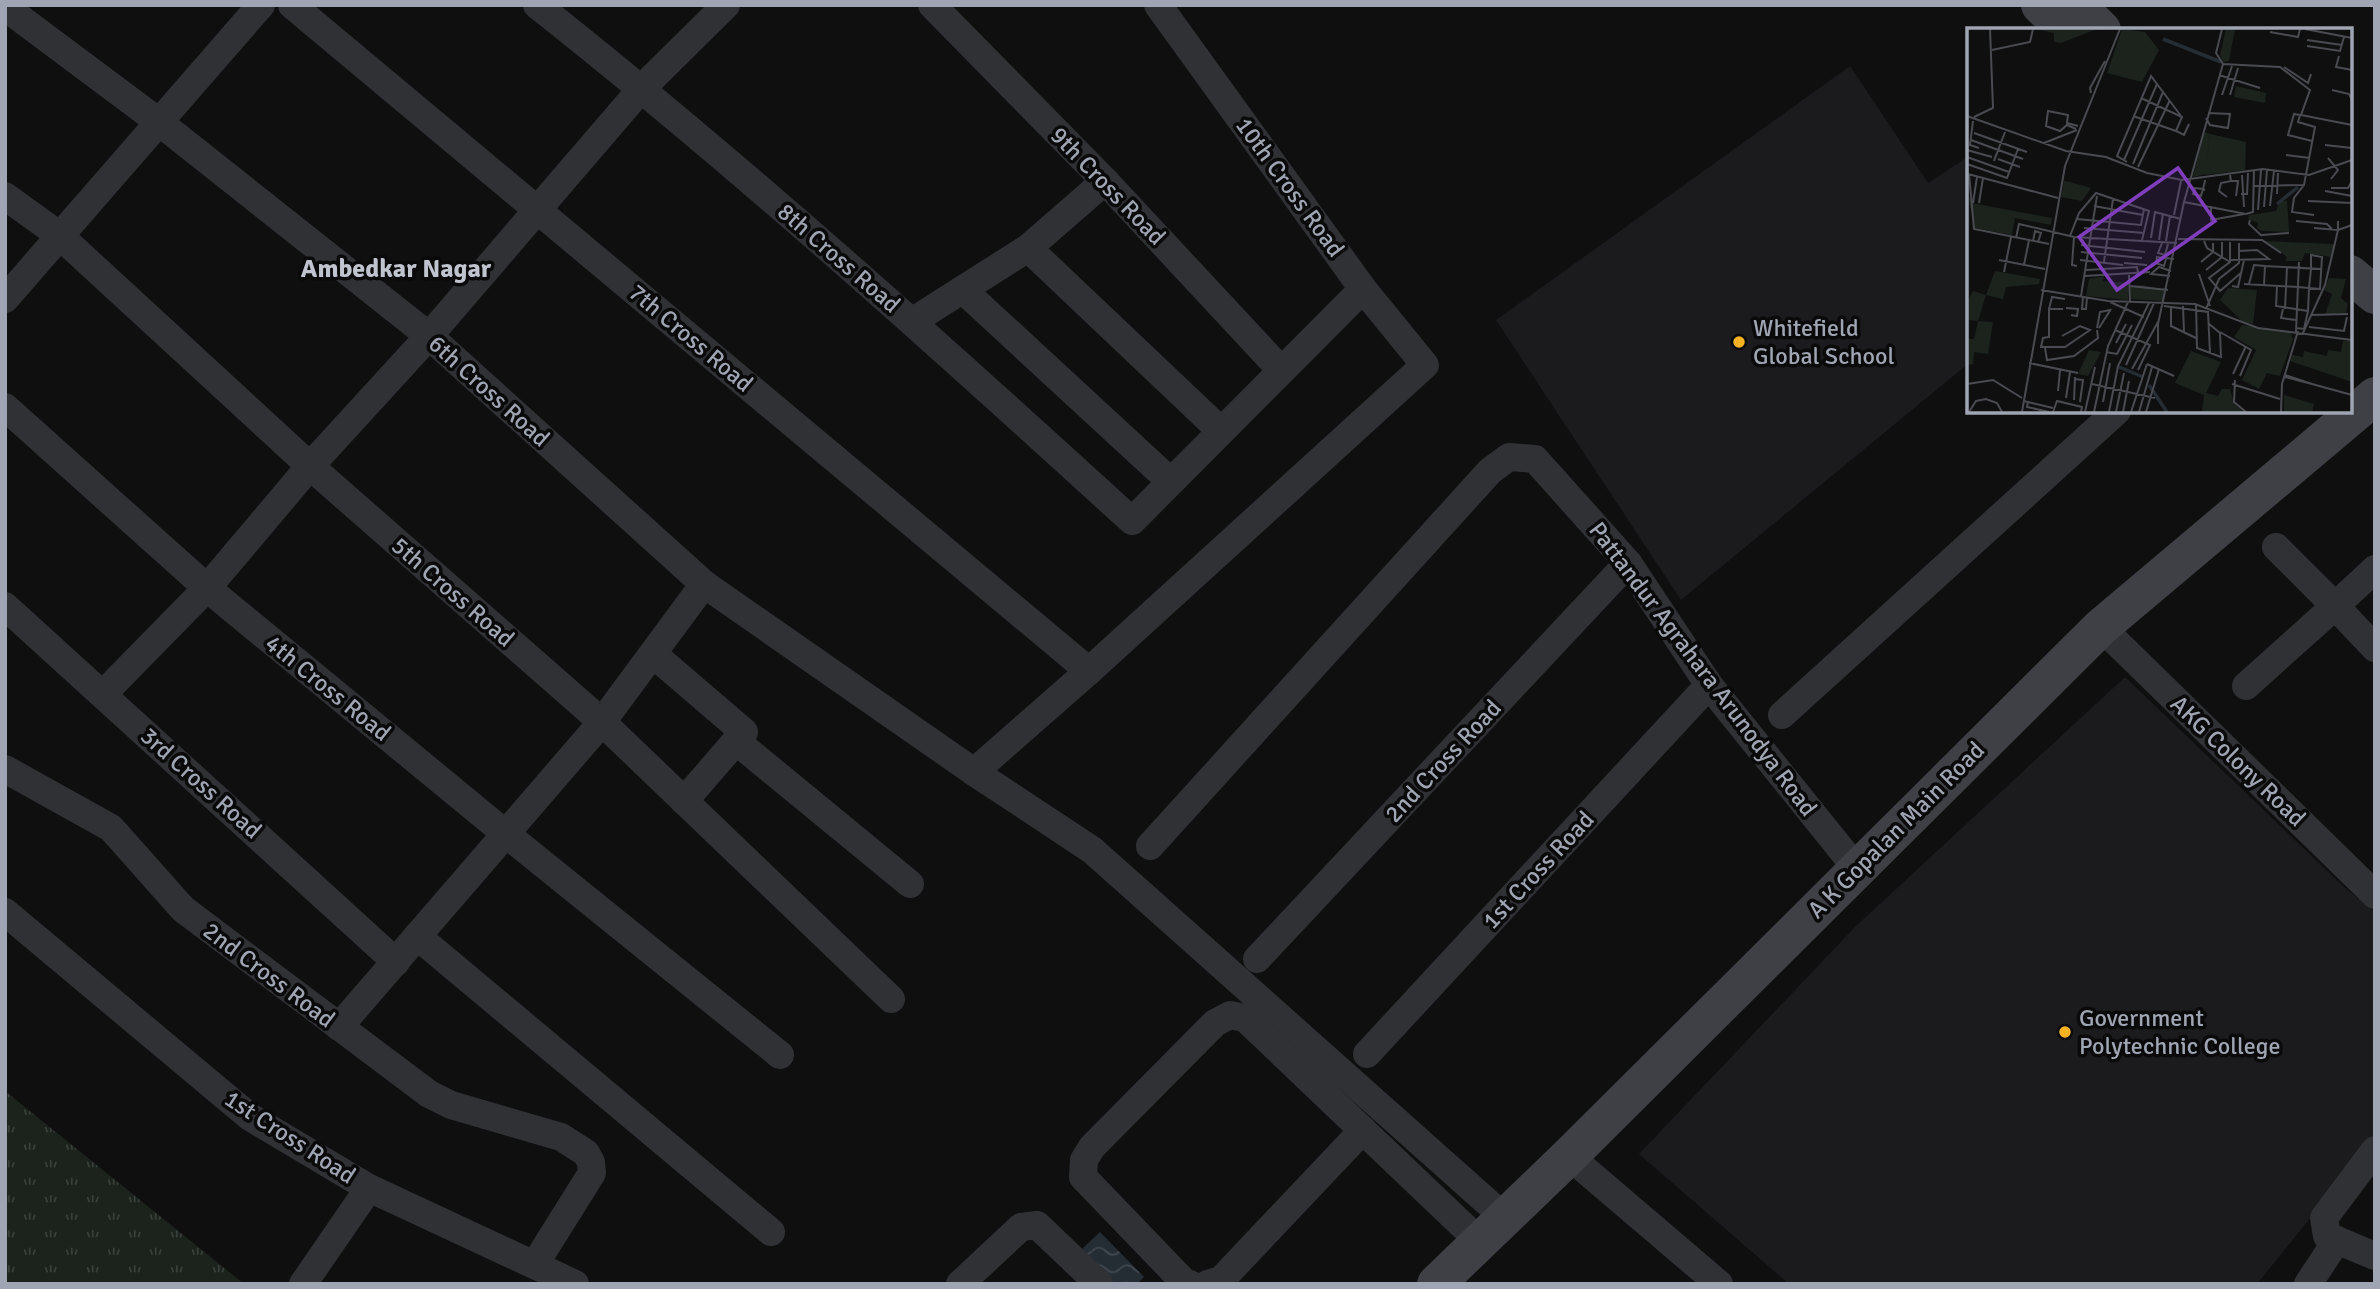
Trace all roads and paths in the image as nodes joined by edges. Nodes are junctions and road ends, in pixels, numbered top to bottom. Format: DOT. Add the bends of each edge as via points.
graph roads {
  1 [pos="261,5"];
  2 [pos="292,5"];
  3 [pos="537,5"];
  4 [pos="726,5"];
  5 [pos="932,5"];
  6 [pos="1158,5"];
  7 [pos="2040,5"];
  8 [pos="2077,5"];
  9 [pos="5,8"];
  10 [pos="2062,28"];
  11 [pos="2100,28"];
  12 [pos="642,88"];
  13 [pos="159,122"];
  14 [pos="1105,181"];
  15 [pos="5,196"];
  16 [pos="537,209"];
  17 [pos="59,235"];
  18 [pos="1028,247"];
  19 [pos="2352,276"];
  20 [pos="1363,289"];
  21 [pos="963,290"];
  22 [pos="2375,295"];
  23 [pos="5,299"];
  24 [pos="2352,307"];
  25 [pos="913,321"];
  26 [pos="2375,324"];
  27 [pos="429,337"];
  28 [pos="1281,370"];
  29 [pos="2375,396"];
  30 [pos="5,407"];
  31 [pos="2115,413"];
  32 [pos="1220,431"];
  33 [pos="310,466"];
  34 [pos="1170,481"];
  35 [pos="2276,547"];
  36 [pos="1628,563"];
  37 [pos="2375,569"];
  38 [pos="704,584"];
  39 [pos="206,588"];
  40 [pos="5,606"];
  41 [pos="2334,607"];
  42 [pos="2101,627"];
  43 [pos="2375,648"];
  44 [pos="653,654"];
  45 [pos="1089,671"];
  46 [pos="1709,685"];
  47 [pos="2246,686"];
  48 [pos="103,694"];
  49 [pos="1782,715"];
  50 [pos="602,722"];
  51 [pos="736,741"];
  52 [pos="5,769"];
  53 [pos="974,772"];
  54 [pos="684,801"];
  55 [pos="506,834"];
  56 [pos="1150,846"];
  57 [pos="1857,869"];
  58 [pos="910,884"];
  59 [pos="2375,895"];
  60 [pos="5,912"];
  61 [pos="417,936"];
  62 [pos="1257,959"];
  63 [pos="396,961"];
  64 [pos="891,999"];
  65 [pos="339,1027"];
  66 [pos="1367,1054"];
  67 [pos="780,1055"];
  68 [pos="1363,1130"];
  69 [pos="2375,1150"];
  70 [pos="1569,1156"];
  71 [pos="369,1188"];
  72 [pos="1492,1229"];
  73 [pos="771,1232"];
  74 [pos="2337,1240"];
  75 [pos="2375,1256"];
  76 [pos="535,1264"];
  77 [pos="303,1284"];
  78 [pos="575,1284"];
  79 [pos="960,1284"];
  80 [pos="1099,1284"];
  81 [pos="1190,1284"];
  82 [pos="1208,1284"];
  83 [pos="1436,1284"];
  84 [pos="1719,1284"];
  85 [pos="2308,1284"];
  1 -- 13 [label="street"];
  2 -- 16 [label="street, 7th Cross Road"];
  3 -- 12 [label="street, 8th Cross Road"];
  4 -- 12 [label="street"];
  5 -- 14 [label="street, 9th Cross Road"];
  6 -- 20 [label="street, 10th Cross Road"];
  7 -- 10 [label="street"];
  8 -- 11 [label="street"];
  9 -- 13 [label="street, 6th Cross Road"];
  12 -- 16 [label="street"];
  12 -- 25 [label="street, 8th Cross Road"];
  13 -- 17 [label="street"];
  13 -- 27 [label="street, 6th Cross Road"];
  14 -- 18 [label="street"];
  14 -- 28 [label="street, 9th Cross Road"];
  15 -- 17 [label="street, 5th Cross Road"];
  16 -- 27 [label="street"];
  16 -- 45 [label="street, 7th Cross Road"];
  17 -- 23 [label="street"];
  17 -- 33 [label="street, 5th Cross Road"];
  18 -- 21 [label="street"];
  18 -- 32 [label="street"];
  19 -- 22 [label="street"];
  20 -- 28 [label="street"];
  20 -- 45 [label="street, 10th Cross Road" via="1425,365"];
  21 -- 25 [label="street"];
  21 -- 34 [label="street"];
  24 -- 26 [label="street"];
  25 -- 34 [label="street, 8th Cross Road" via="1132,521"];
  27 -- 33 [label="street"];
  27 -- 38 [label="street, 6th Cross Road"];
  28 -- 32 [label="street"];
  29 -- 42 [label="street, A K Gopalan Main Road"];
  30 -- 39 [label="street, 4th Cross Road"];
  31 -- 49 [label="street"];
  32 -- 34 [label="street"];
  33 -- 39 [label="street"];
  33 -- 50 [label="street, 5th Cross Road"];
  35 -- 41 [label="street"];
  36 -- 46 [label="street, Pattandur Agrahara Arunodya Road"];
  36 -- 56 [label="street, Pattandur Agrahara Arunodya Road" via="1535,459 1509,457 1490,471"];
  36 -- 62 [label="street, 2nd Cross Road"];
  37 -- 41 [label="street"];
  38 -- 44 [label="street"];
  38 -- 53 [label="street, 6th Cross Road"];
  39 -- 48 [label="street"];
  39 -- 55 [label="street, 4th Cross Road"];
  40 -- 48 [label="street, 3rd Cross Road"];
  41 -- 43 [label="street"];
  41 -- 47 [label="street"];
  42 -- 57 [label="street, A K Gopalan Main Road"];
  42 -- 59 [label="street, AKG Colony Road"];
  44 -- 50 [label="street"];
  44 -- 51 [label="street" via="744,732"];
  45 -- 53 [label="street"];
  46 -- 57 [label="street, Pattandur Agrahara Arunodya Road"];
  46 -- 66 [label="street, 1st Cross Road"];
  48 -- 63 [label="street, 3rd Cross Road"];
  50 -- 54 [label="street, 5th Cross Road"];
  50 -- 55 [label="street"];
  51 -- 54 [label="street"];
  51 -- 58 [label="street"];
  52 -- 65 [label="street, 2nd Cross Road" via="111,828 183,909"];
  53 -- 72 [label="street, 6th Cross Road" via="1092,850"];
  54 -- 64 [label="street, 5th Cross Road"];
  55 -- 61 [label="street"];
  55 -- 67 [label="street, 4th Cross Road"];
  57 -- 70 [label="street, A K Gopalan Main Road"];
  60 -- 71 [label="street, 1st Cross Road" via="250,1117"];
  61 -- 63 [label="street"];
  61 -- 73 [label="street"];
  63 -- 65 [label="street"];
  65 -- 76 [label="street, 2nd Cross Road" via="429,1094 451,1105 561,1137 586,1153 592,1173"];
  68 -- 72 [label="street"];
  68 -- 81 [label="street" via="1245,1018 1230,1015 1215,1023 1084,1160 1083,1177"];
  68 -- 82 [label="street" via="1222,1280"];
  69 -- 74 [label="street" via="2324,1218 2328,1236"];
  70 -- 72 [label="street, A K Gopalan Main Road"];
  70 -- 84 [label="street"];
  71 -- 76 [label="street, 1st Cross Road"];
  71 -- 77 [label="street"];
  72 -- 83 [label="street, A K Gopalan Main Road"];
  74 -- 75 [label="street"];
  74 -- 85 [label="street"];
  76 -- 78 [label="street, 1st Cross Road"];
  79 -- 80 [label="street" via="1021,1227 1037,1225"];
}
